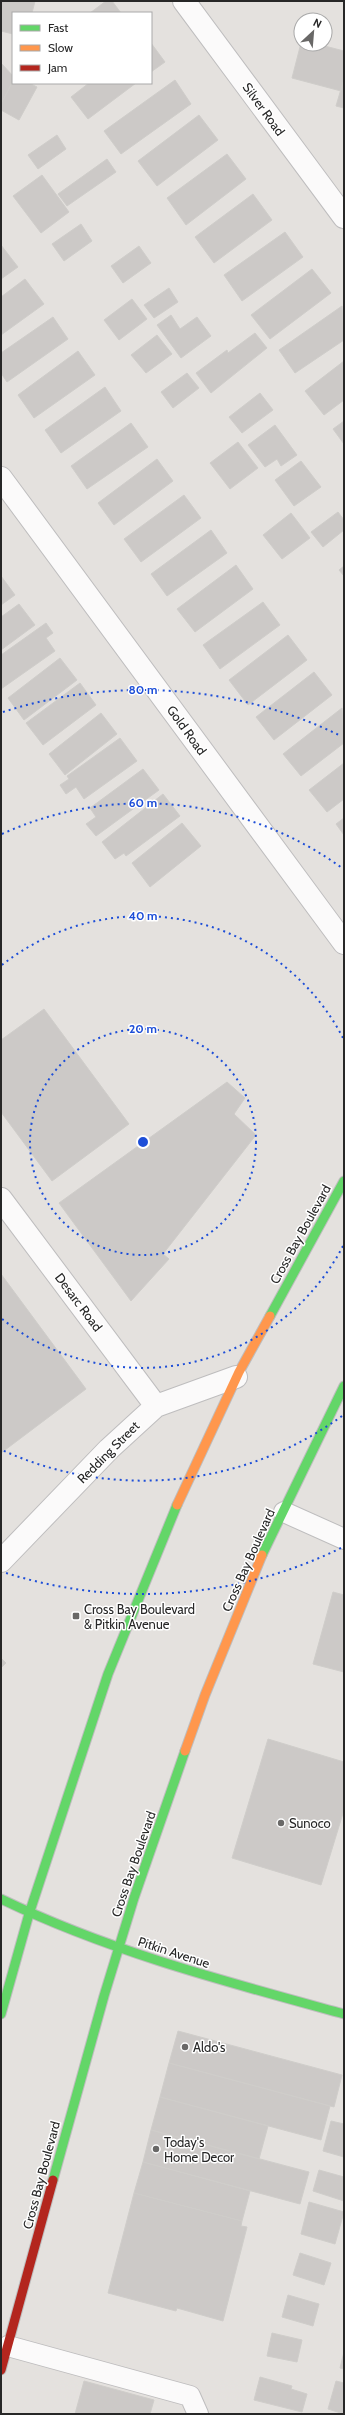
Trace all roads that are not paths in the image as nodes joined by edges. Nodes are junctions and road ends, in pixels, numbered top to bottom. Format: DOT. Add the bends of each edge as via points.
graph roads {
  1 [pos="184,1"];
  2 [pos="322,188"];
  3 [pos="344,190"];
  4 [pos="344,217"];
  5 [pos="1,478"];
  6 [pos="344,943"];
  7 [pos="344,1181"];
  8 [pos="1,1199"];
  9 [pos="236,1377"];
  10 [pos="344,1386"];
  11 [pos="156,1406"];
  12 [pos="284,1512"];
  13 [pos="344,1539"];
  14 [pos="1,1561"];
  15 [pos="1,1899"];
  16 [pos="29,1914"];
  17 [pos="119,1949"];
  18 [pos="1,2014"];
  19 [pos="344,2014"];
  20 [pos="8,2346"];
  21 [pos="1,2370"];
  22 [pos="198,2414"];
  1 -- 2 [label="street, Silver Road"];
  2 -- 3 [label="street"];
  2 -- 4 [label="street, Silver Road"];
  5 -- 6 [label="street, Gold Road"];
  7 -- 9 [label="main road, Cross Bay Boulevard"];
  8 -- 11 [label="street, Desarc Road"];
  9 -- 11 [label="street, Redding Street"];
  9 -- 16 [label="main road, Cross Bay Boulevard" via="172,1516 108,1674"];
  10 -- 12 [label="main road, Cross Bay Boulevard"];
  11 -- 14 [label="street, Redding Street" via="109,1449"];
  12 -- 13 [label="lane"];
  12 -- 17 [label="main road, Cross Bay Boulevard" via="251,1578 205,1695"];
  15 -- 16 [label="main road, Pitkin Avenue"];
  16 -- 17 [label="main road, Pitkin Avenue"];
  16 -- 18 [label="main road, Cross Bay Boulevard"];
  17 -- 19 [label="main road, Pitkin Avenue" via="203,1976"];
  17 -- 20 [label="main road, Cross Bay Boulevard"];
  20 -- 21 [label="main road, Cross Bay Boulevard"];
  20 -- 22 [label="lane" via="190,2396"];
}
